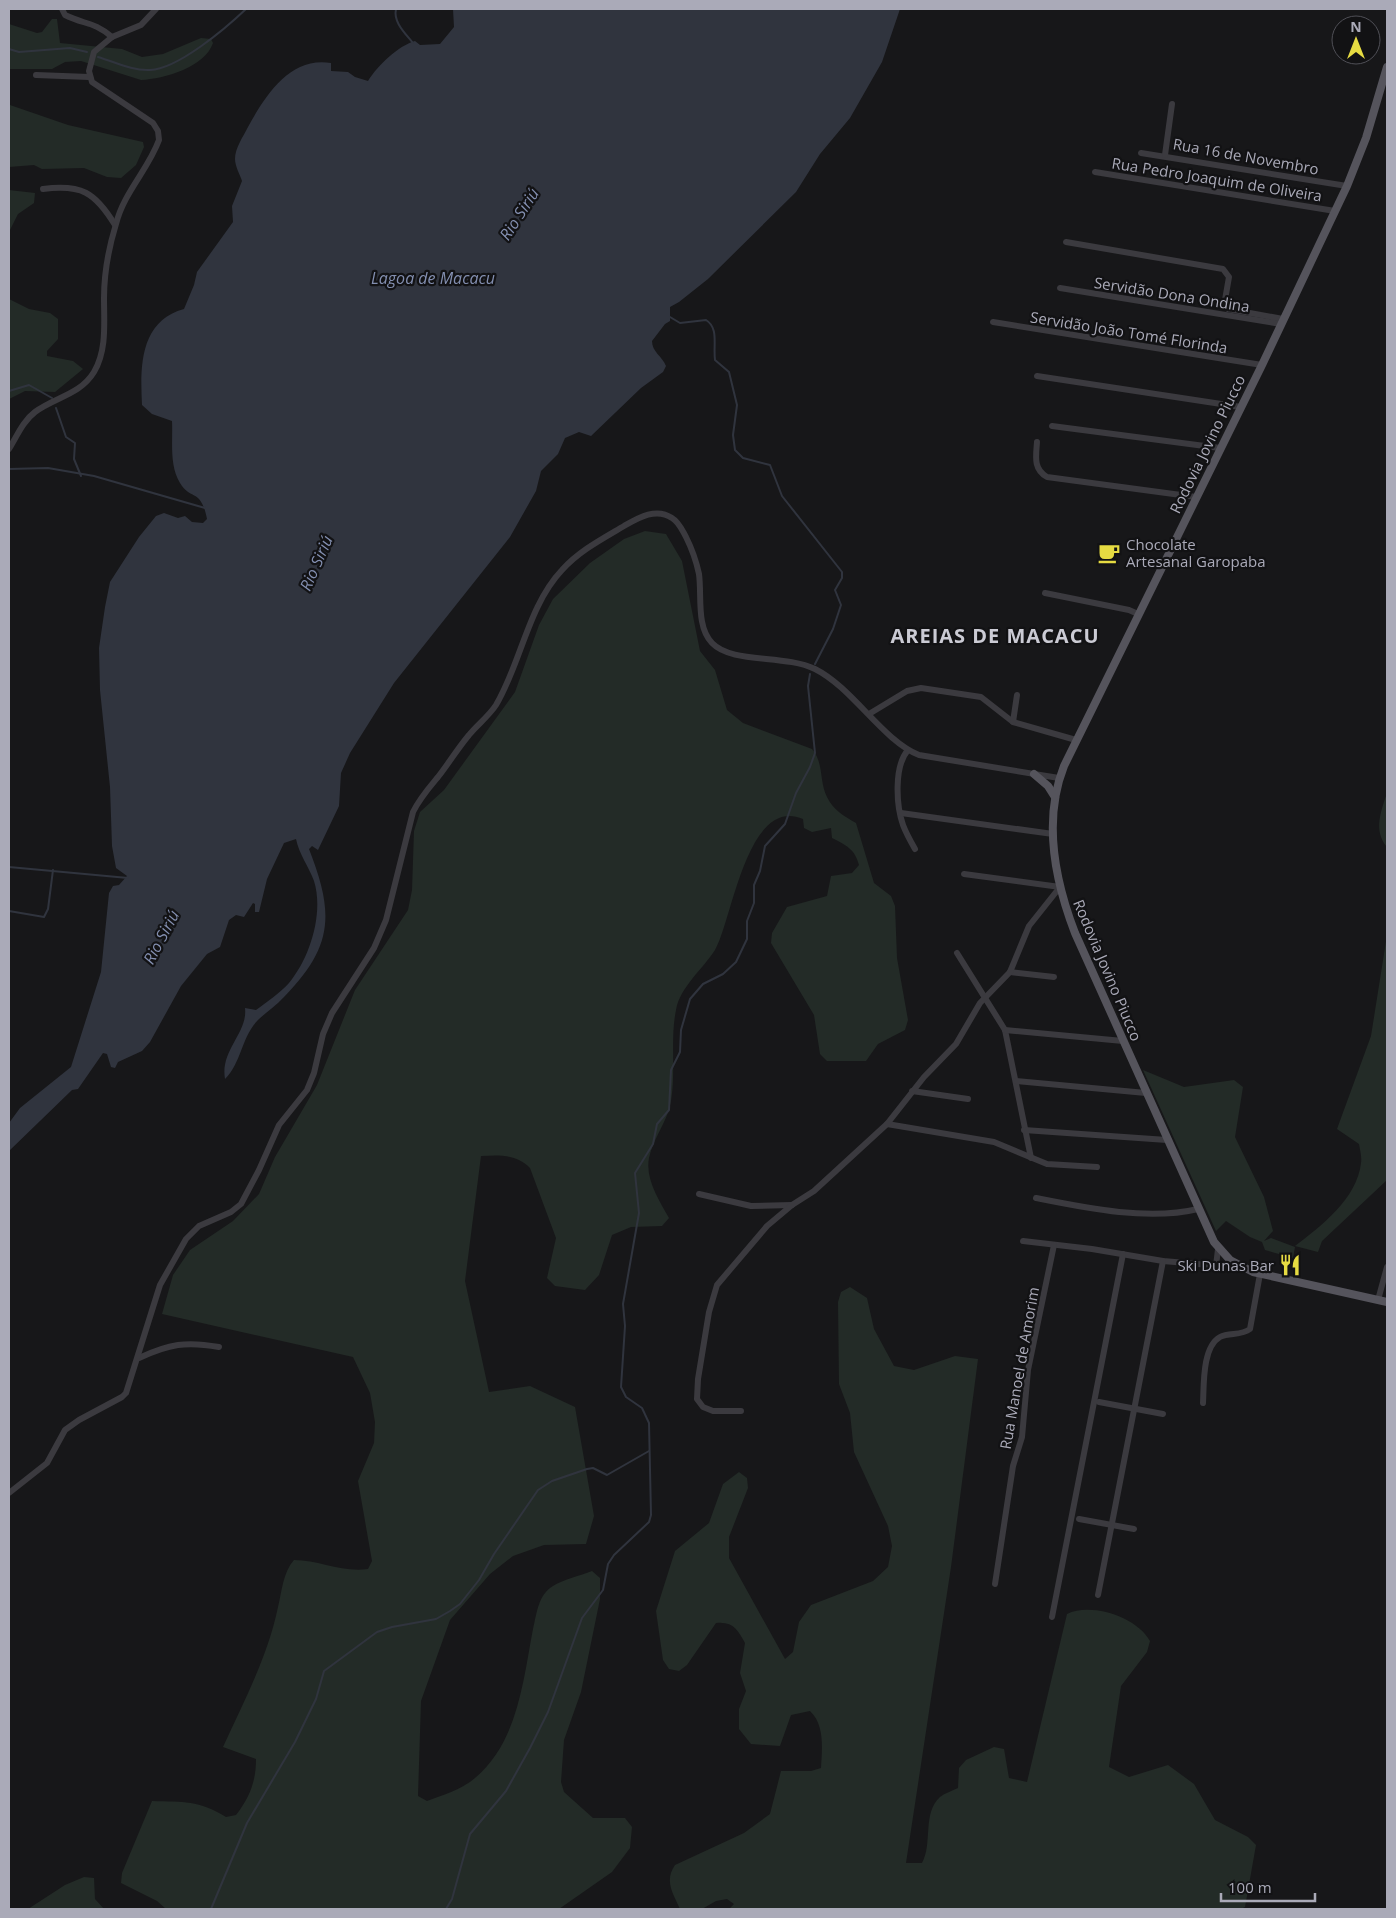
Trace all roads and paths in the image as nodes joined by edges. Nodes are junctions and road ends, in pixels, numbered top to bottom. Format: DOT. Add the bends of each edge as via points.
graph roads {
  1 [pos="62,9"];
  2 [pos="156,9"];
  3 [pos="112,37"];
  4 [pos="1387,67"];
  5 [pos="36,76"];
  6 [pos="89,77"];
  7 [pos="1172,104"];
  8 [pos="1141,153"];
  9 [pos="1165,155"];
  10 [pos="1095,172"];
  11 [pos="1347,186"];
  12 [pos="43,189"];
  13 [pos="1335,211"];
  14 [pos="115,225"];
  15 [pos="1066,242"];
  16 [pos="1060,288"];
  17 [pos="993,322"];
  18 [pos="1282,322"];
  19 [pos="1262,365"];
  20 [pos="1037,376"];
  21 [pos="1241,406"];
  22 [pos="1052,426"];
  23 [pos="1037,442"];
  24 [pos="1220,448"];
  25 [pos="9,449"];
  26 [pos="1196,497"];
  27 [pos="1045,594"];
  28 [pos="1138,614"];
  29 [pos="1018,695"];
  30 [pos="869,714"];
  31 [pos="1013,722"];
  32 [pos="1076,740"];
  33 [pos="908,750"];
  34 [pos="1034,774"];
  35 [pos="1059,778"];
  36 [pos="1055,797"];
  37 [pos="901,813"];
  38 [pos="1053,834"];
  39 [pos="915,850"];
  40 [pos="964,874"];
  41 [pos="1060,887"];
  42 [pos="957,952"];
  43 [pos="1010,972"];
  44 [pos="1054,977"];
  45 [pos="986,998"];
  46 [pos="1005,1030"];
  47 [pos="1123,1041"];
  48 [pos="1016,1082"];
  49 [pos="912,1091"];
  50 [pos="1146,1094"];
  51 [pos="968,1099"];
  52 [pos="887,1124"];
  53 [pos="1024,1130"];
  54 [pos="1167,1140"];
  55 [pos="1031,1158"];
  56 [pos="1097,1167"];
  57 [pos="699,1194"];
  58 [pos="1036,1198"];
  59 [pos="792,1205"];
  60 [pos="1198,1209"];
  61 [pos="1023,1241"];
  62 [pos="1054,1245"];
  63 [pos="1218,1249"];
  64 [pos="1123,1254"];
  65 [pos="1163,1261"];
  66 [pos="1216,1266"];
  67 [pos="1387,1267"];
  68 [pos="1244,1268"];
  69 [pos="1260,1274"];
  70 [pos="1378,1300"];
  71 [pos="1387,1302"];
  72 [pos="219,1346"];
  73 [pos="139,1358"];
  74 [pos="1099,1402"];
  75 [pos="1203,1403"];
  76 [pos="1134,1409"];
  77 [pos="740,1411"];
  78 [pos="1163,1414"];
  79 [pos="9,1493"];
  80 [pos="1079,1519"];
  81 [pos="1112,1525"];
  82 [pos="1134,1529"];
  83 [pos="995,1584"];
  84 [pos="1098,1595"];
  85 [pos="1052,1617"];
  1 -- 3 [label="street" via="65,15 99,26"];
  2 -- 3 [label="street" via="141,25"];
  3 -- 6 [label="street" via="94,52"];
  4 -- 11 [label="main road, Rodovia Jovino Piucco" via="1366,138"];
  5 -- 6 [label="street"];
  6 -- 14 [label="street" via="97,86 153,123 158,130 156,149 124,198"];
  7 -- 9 [label="street"];
  8 -- 9 [label="street, Rua 16 de Novembro"];
  9 -- 11 [label="street, Rua 16 de Novembro"];
  10 -- 13 [label="street, Rua Pedro Joaquim de Oliveira"];
  11 -- 13 [label="main road, Rodovia Jovino Piucco"];
  12 -- 14 [label="street" via="70,186 82,190 101,204"];
  13 -- 18 [label="main road, Rodovia Jovino Piucco"];
  14 -- 25 [label="street" via="105,279 104,337 94,372 83,386 26,420"];
  15 -- 18 [label="street" via="1224,270 1229,277 1225,300 1228,309"];
  16 -- 18 [label="street, Servidão Dona Ondina"];
  17 -- 19 [label="street, Servidão João Tomé Florinda"];
  18 -- 19 [label="main road, Rodovia Jovino Piucco"];
  19 -- 21 [label="main road, Rodovia Jovino Piucco"];
  20 -- 21 [label="street"];
  21 -- 24 [label="main road, Rodovia Jovino Piucco"];
  22 -- 24 [label="street"];
  23 -- 26 [label="street" via="1036,464 1047,477"];
  24 -- 26 [label="main road, Rodovia Jovino Piucco"];
  26 -- 28 [label="main road, Rodovia Jovino Piucco"];
  27 -- 28 [label="street"];
  28 -- 32 [label="main road, Rodovia Jovino Piucco"];
  29 -- 31 [label="street"];
  30 -- 31 [label="street" via="907,691 921,688 981,697"];
  30 -- 33 [label="street"];
  30 -- 73 [label="street" via="814,669 785,660 728,654 710,642 702,622 694,553 678,523 670,516 655,513 638,518 575,557 547,590 494,707 420,798 413,812 386,920 374,948 332,1013 307,1090 279,1125 241,1204 198,1226 186,1239 160,1285"];
  31 -- 32 [label="street"];
  32 -- 35 [label="main road, Rodovia Jovino Piucco"];
  33 -- 34 [label="street" via="926,757"];
  33 -- 37 [label="street" via="897,773"];
  34 -- 35 [label="street"];
  34 -- 36 [label="main road"];
  35 -- 36 [label="main road, Rodovia Jovino Piucco"];
  36 -- 38 [label="main road, Rodovia Jovino Piucco"];
  37 -- 38 [label="street"];
  37 -- 39 [label="street" via="902,824"];
  38 -- 41 [label="main road, Rodovia Jovino Piucco"];
  40 -- 41 [label="street"];
  41 -- 43 [label="street" via="1030,926"];
  41 -- 47 [label="main road, Rodovia Jovino Piucco" via="1081,949"];
  42 -- 45 [label="street"];
  43 -- 44 [label="street"];
  43 -- 45 [label="street"];
  45 -- 46 [label="street"];
  45 -- 49 [label="street" via="956,1044"];
  46 -- 47 [label="street"];
  46 -- 48 [label="street"];
  47 -- 50 [label="main road, Rodovia Jovino Piucco"];
  48 -- 50 [label="street"];
  48 -- 53 [label="street"];
  49 -- 51 [label="street"];
  49 -- 52 [label="street"];
  50 -- 54 [label="main road, Rodovia Jovino Piucco"];
  52 -- 55 [label="street" via="994,1142"];
  52 -- 59 [label="street" via="814,1191"];
  53 -- 54 [label="street"];
  53 -- 55 [label="street"];
  54 -- 60 [label="main road, Rodovia Jovino Piucco"];
  55 -- 56 [label="street" via="1047,1164"];
  57 -- 59 [label="street" via="751,1206"];
  58 -- 60 [label="street" via="1115,1211"];
  59 -- 77 [label="street" via="767,1226 726,1272 712,1296 697,1399 703,1407 713,1411"];
  60 -- 63 [label="main road, Rodovia Jovino Piucco"];
  61 -- 62 [label="street"];
  62 -- 64 [label="street"];
  62 -- 83 [label="street, Rua Manoel de Amorim" via="1028,1370 1022,1437 1013,1466"];
  63 -- 66 [label="street"];
  63 -- 68 [label="main road, Rodovia Jovino Piucco"];
  64 -- 65 [label="street"];
  64 -- 85 [label="street"];
  65 -- 66 [label="street"];
  65 -- 76 [label="street"];
  66 -- 68 [label="street"];
  67 -- 70 [label="street"];
  68 -- 69 [label="main road, Rodovia Jovino Piucco"];
  69 -- 70 [label="main road, Rodovia Jovino Piucco"];
  69 -- 75 [label="street" via="1250,1330 1220,1337 1210,1347"];
  70 -- 71 [label="main road, Rodovia Jovino Piucco"];
  72 -- 73 [label="street" via="187,1342 164,1347"];
  73 -- 79 [label="street" via="130,1387 122,1397 65,1430 47,1463"];
  74 -- 76 [label="street"];
  76 -- 78 [label="street"];
  76 -- 81 [label="street"];
  80 -- 81 [label="street"];
  81 -- 82 [label="street"];
  81 -- 84 [label="street"];
}
